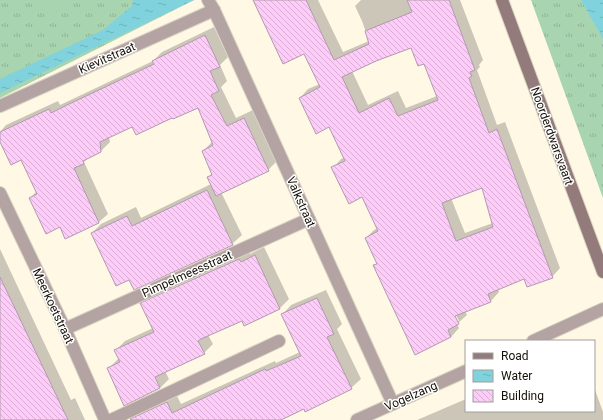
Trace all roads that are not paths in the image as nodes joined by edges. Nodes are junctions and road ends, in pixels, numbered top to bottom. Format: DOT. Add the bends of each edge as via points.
graph roads {
  1 [pos="502,0"];
  2 [pos="211,5"];
  3 [pos="0,106"];
  4 [pos="0,193"];
  5 [pos="309,219"];
  6 [pos="603,272"];
  7 [pos="603,309"];
  8 [pos="65,329"];
  9 [pos="535,340"];
  10 [pos="280,341"];
  11 [pos="465,372"];
  12 [pos="394,404"];
  13 [pos="105,420"];
  14 [pos="111,420"];
  15 [pos="357,420"];
  1 -- 6 [label="main road, Noorderdwarsvaart"];
  2 -- 3 [label="street, Kievitstraat"];
  2 -- 5 [label="street, Valkstraat"];
  4 -- 8 [label="street, Meerkoetstraat"];
  5 -- 8 [label="street, Pimpelmeesstraat"];
  5 -- 12 [label="street, Valkstraat"];
  7 -- 9 [label="street"];
  8 -- 13 [label="street, Meerkoetstraat"];
  10 -- 14 [label="street"];
  11 -- 12 [label="street, Vogelzang"];
  12 -- 15 [label="street, Vogelzang"];
}
